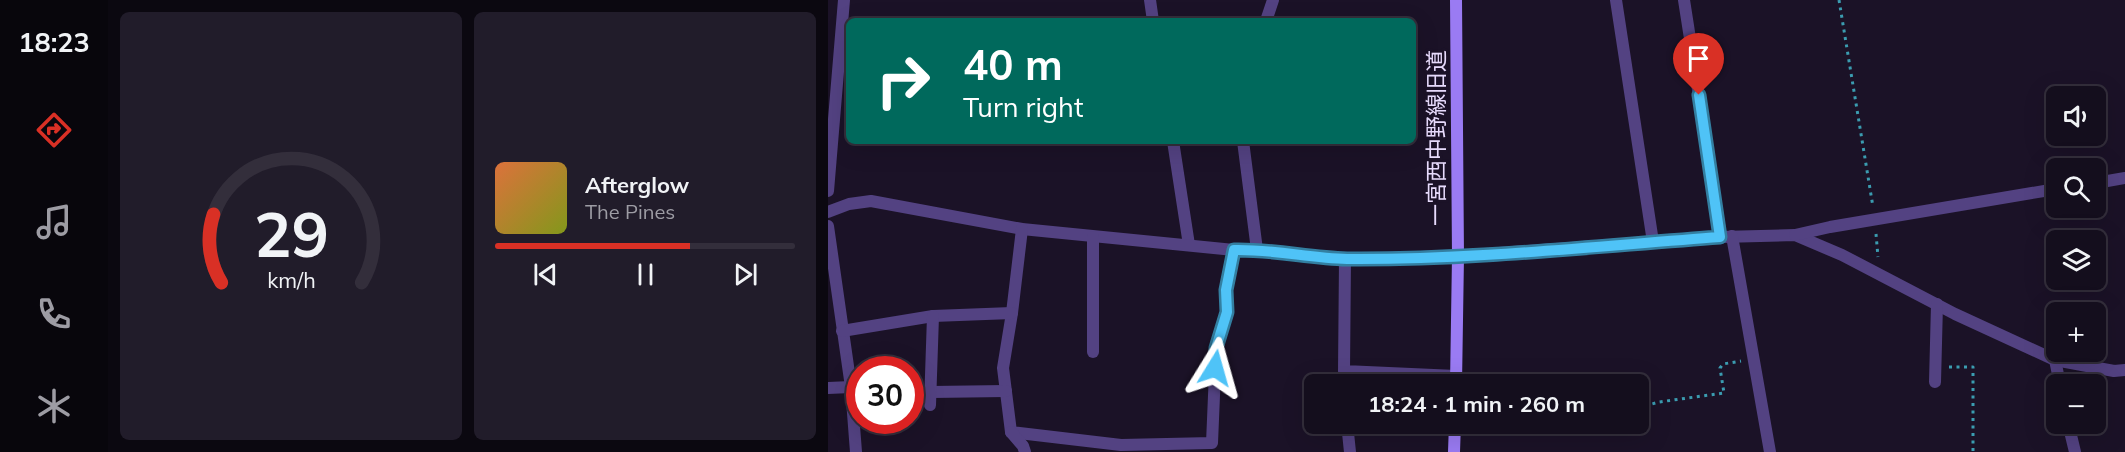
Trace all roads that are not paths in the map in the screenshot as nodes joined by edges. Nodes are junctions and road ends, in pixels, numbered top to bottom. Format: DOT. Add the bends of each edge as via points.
graph roads {
  1 [pos="844,0"];
  2 [pos="1150,0"];
  3 [pos="1273,0"];
  4 [pos="1456,0"];
  5 [pos="1616,0"];
  6 [pos="1684,0"];
  7 [pos="1153,18"];
  8 [pos="1267,18"];
  9 [pos="1173,144"];
  10 [pos="1243,144"];
  11 [pos="2125,178"];
  12 [pos="2106,181"];
  13 [pos="828,191"];
  14 [pos="2046,191"];
  15 [pos="828,212"];
  16 [pos="828,226"];
  17 [pos="1022,229"];
  18 [pos="1796,235"];
  19 [pos="1093,237"];
  20 [pos="1726,237"];
  21 [pos="1653,242"];
  22 [pos="1189,246"];
  23 [pos="1234,250"];
  24 [pos="1257,250"];
  25 [pos="1458,256"];
  26 [pos="1345,259"];
  27 [pos="1936,304"];
  28 [pos="1012,313"];
  29 [pos="933,315"];
  30 [pos="842,332"];
  31 [pos="1093,352"];
  32 [pos="846,356"];
  33 [pos="2046,356"];
  34 [pos="2066,362"];
  35 [pos="2125,370"];
  36 [pos="1344,371"];
  37 [pos="1344,374"];
  38 [pos="1381,374"];
  39 [pos="1456,374"];
  40 [pos="1935,382"];
  41 [pos="846,387"];
  42 [pos="828,388"];
  43 [pos="931,392"];
  44 [pos="1006,392"];
  45 [pos="930,405"];
  46 [pos="1011,432"];
  47 [pos="855,434"];
  48 [pos="1348,434"];
  49 [pos="1455,434"];
  50 [pos="2070,434"];
  51 [pos="856,452"];
  52 [pos="1025,452"];
  53 [pos="1350,452"];
  54 [pos="1454,452"];
  55 [pos="1770,452"];
  56 [pos="2074,452"];
  1 -- 13 [label="street"];
  2 -- 7 [label="street"];
  3 -- 8 [label="street"];
  4 -- 25 [label="street, 一宮西中野線旧道"];
  5 -- 21 [label="street"];
  6 -- 20 [label="street"];
  9 -- 22 [label="street"];
  10 -- 24 [label="street"];
  11 -- 12 [label="street"];
  14 -- 18 [label="street"];
  15 -- 17 [label="street" via="871,201"];
  16 -- 30 [label="street"];
  17 -- 19 [label="street"];
  17 -- 28 [label="street"];
  18 -- 20 [label="street"];
  18 -- 27 [label="street"];
  19 -- 22 [label="street"];
  19 -- 31 [label="street"];
  20 -- 21 [label="street"];
  20 -- 55 [label="street"];
  21 -- 25 [label="street"];
  22 -- 23 [label="street"];
  23 -- 24 [label="street"];
  23 -- 46 [label="street" via="1226,290 1227,312 1216,348 1212,443 1121,445"];
  24 -- 26 [label="street"];
  25 -- 26 [label="street"];
  25 -- 39 [label="street, 一宮西中野線旧道"];
  26 -- 36 [label="street"];
  27 -- 33 [label="street"];
  27 -- 40 [label="street"];
  28 -- 29 [label="street"];
  28 -- 44 [label="street" via="1003,368"];
  29 -- 30 [label="street"];
  29 -- 43 [label="street"];
  30 -- 32 [label="street"];
  34 -- 35 [label="street"];
  36 -- 37 [label="street"];
  36 -- 38 [label="street"];
  41 -- 42 [label="street"];
  43 -- 44 [label="street"];
  43 -- 45 [label="street"];
  44 -- 46 [label="street"];
  46 -- 52 [label="street"];
  47 -- 51 [label="street"];
  48 -- 53 [label="street"];
  49 -- 54 [label="street"];
  50 -- 56 [label="street"];
}
